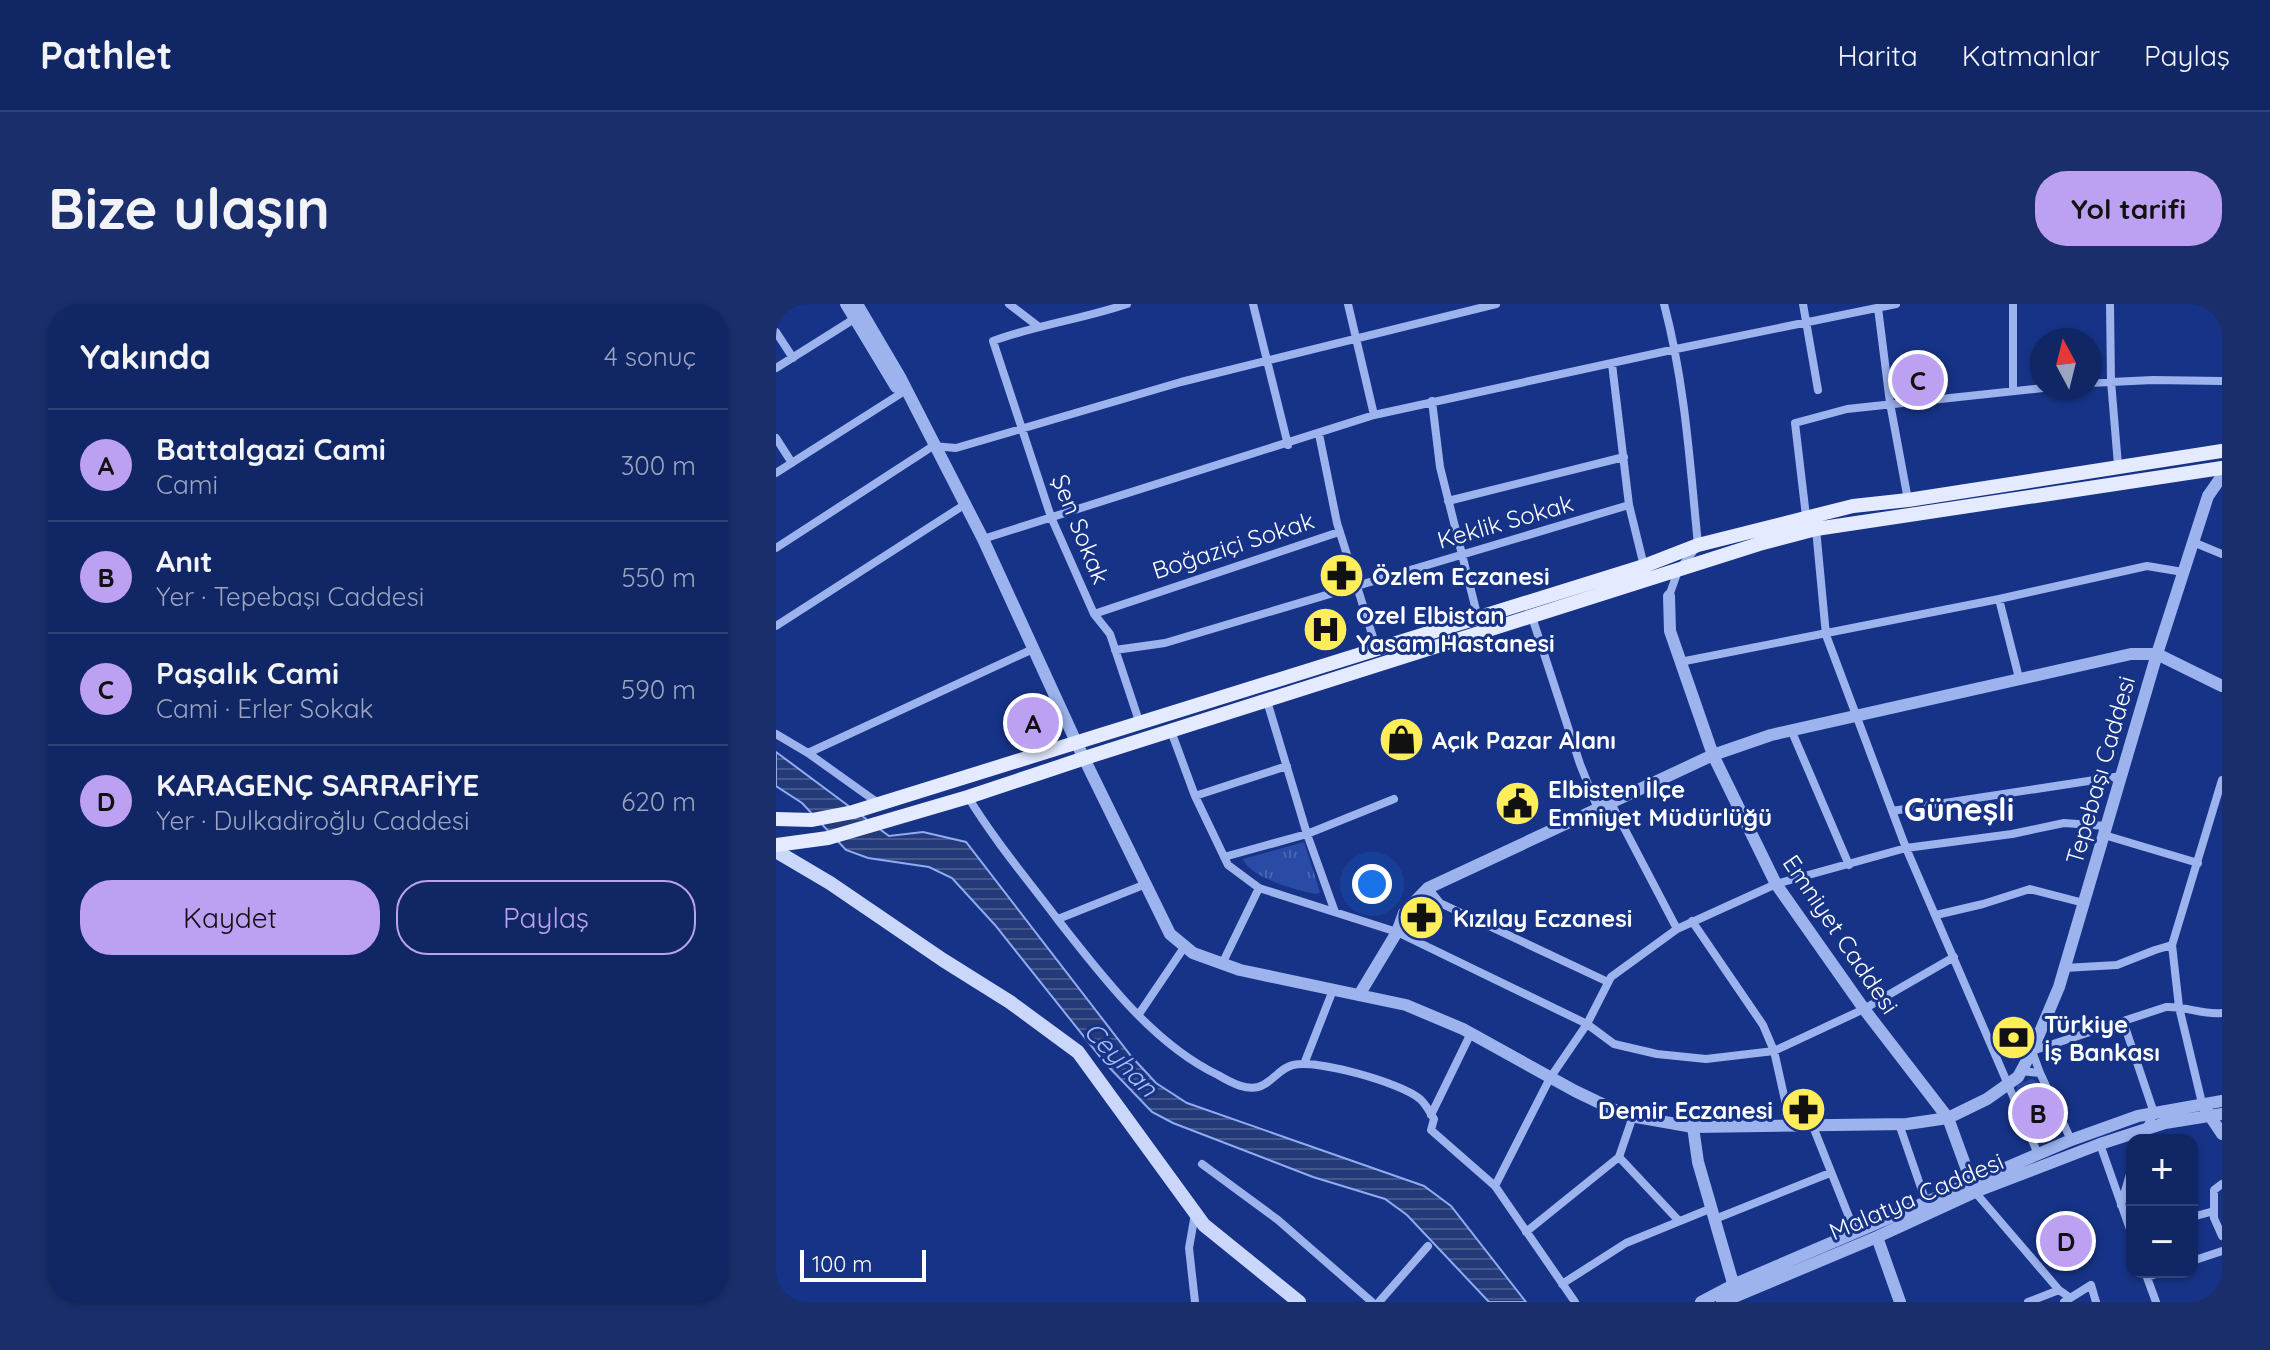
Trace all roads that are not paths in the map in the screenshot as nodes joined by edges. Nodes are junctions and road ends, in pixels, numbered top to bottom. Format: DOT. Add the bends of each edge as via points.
graph roads {
  1 [pos="846,304"];
  2 [pos="857,304"];
  3 [pos="1009,304"];
  4 [pos="1127,304"];
  5 [pos="1253,304"];
  6 [pos="1348,304"];
  7 [pos="1496,304"];
  8 [pos="1664,304"];
  9 [pos="1803,304"];
  10 [pos="1896,304"];
  11 [pos="2013,304"];
  12 [pos="2110,304"];
  13 [pos="1878,308"];
  14 [pos="854,319"];
  15 [pos="1807,324"];
  16 [pos="1039,327"];
  17 [pos="776,332"];
  18 [pos="1355,338"];
  19 [pos="1676,349"];
  20 [pos="793,358"];
  21 [pos="1266,360"];
  22 [pos="1612,364"];
  23 [pos="776,368"];
  24 [pos="2111,381"];
  25 [pos="2222,381"];
  26 [pos="2102,382"];
  27 [pos="2030,389"];
  28 [pos="1818,390"];
  29 [pos="2013,391"];
  30 [pos="900,394"];
  31 [pos="1432,401"];
  32 [pos="1890,403"];
  33 [pos="1374,415"];
  34 [pos="1021,428"];
  35 [pos="1319,434"];
  36 [pos="776,438"];
  37 [pos="1288,445"];
  38 [pos="933,446"];
  39 [pos="2222,451"];
  40 [pos="1624,457"];
  41 [pos="792,463"];
  42 [pos="2118,465"];
  43 [pos="2222,468"];
  44 [pos="776,473"];
  45 [pos="2222,476"];
  46 [pos="1908,500"];
  47 [pos="1448,501"];
  48 [pos="964,505"];
  49 [pos="1629,505"];
  50 [pos="1806,516"];
  51 [pos="1051,517"];
  52 [pos="1816,529"];
  53 [pos="1339,532"];
  54 [pos="983,539"];
  55 [pos="2193,542"];
  56 [pos="1698,545"];
  57 [pos="776,548"];
  58 [pos="1462,554"];
  59 [pos="2222,554"];
  60 [pos="1644,566"];
  61 [pos="1678,571"];
  62 [pos="2183,572"];
  63 [pos="1356,586"];
  64 [pos="1669,596"];
  65 [pos="1999,599"];
  66 [pos="1094,614"];
  67 [pos="1532,617"];
  68 [pos="1478,618"];
  69 [pos="776,626"];
  70 [pos="1826,635"];
  71 [pos="1033,649"];
  72 [pos="1115,650"];
  73 [pos="1377,650"];
  74 [pos="2157,654"];
  75 [pos="1680,662"];
  76 [pos="2019,678"];
  77 [pos="2222,686"];
  78 [pos="1267,701"];
  79 [pos="1856,717"];
  80 [pos="1140,724"];
  81 [pos="1171,731"];
  82 [pos="1792,732"];
  83 [pos="776,734"];
  84 [pos="1077,744"];
  85 [pos="808,753"];
  86 [pos="1085,758"];
  87 [pos="1710,758"];
  88 [pos="1287,766"];
  89 [pos="2121,776"];
  90 [pos="2222,780"];
  91 [pos="1195,796"];
  92 [pos="968,797"];
  93 [pos="1394,799"];
  94 [pos="1611,803"];
  95 [pos="880,804"];
  96 [pos="1598,809"];
  97 [pos="1892,811"];
  98 [pos="776,819"];
  99 [pos="2105,831"];
  100 [pos="1307,834"];
  101 [pos="776,848"];
  102 [pos="1906,848"];
  103 [pos="1224,857"];
  104 [pos="2198,863"];
  105 [pos="1849,865"];
  106 [pos="1146,884"];
  107 [pos="1776,884"];
  108 [pos="1259,888"];
  109 [pos="1428,888"];
  110 [pos="2084,903"];
  111 [pos="1335,912"];
  112 [pos="1936,915"];
  113 [pos="1058,919"];
  114 [pos="1692,921"];
  115 [pos="1677,929"];
  116 [pos="1397,932"];
  117 [pos="2172,945"];
  118 [pos="1185,946"];
  119 [pos="1954,957"];
  120 [pos="1222,964"];
  121 [pos="2064,968"];
  122 [pos="1608,982"];
  123 [pos="1333,990"];
  124 [pos="1359,995"];
  125 [pos="2179,1007"];
  126 [pos="1864,1009"];
  127 [pos="2222,1013"];
  128 [pos="1139,1014"];
  129 [pos="2123,1021"];
  130 [pos="1587,1024"];
  131 [pos="1471,1033"];
  132 [pos="1774,1051"];
  133 [pos="2032,1051"];
  134 [pos="1304,1064"];
  135 [pos="2040,1073"];
  136 [pos="1550,1078"];
  137 [pos="2015,1078"];
  138 [pos="2222,1101"];
  139 [pos="2202,1103"];
  140 [pos="2154,1113"];
  141 [pos="1431,1115"];
  142 [pos="2216,1115"];
  143 [pos="1633,1116"];
  144 [pos="1948,1118"];
  145 [pos="1812,1124"];
  146 [pos="1899,1124"];
  147 [pos="1693,1127"];
  148 [pos="1791,1127"];
  149 [pos="2142,1134"];
  150 [pos="2143,1134"];
  151 [pos="2222,1134"];
  152 [pos="2126,1138"];
  153 [pos="2071,1140"];
  154 [pos="2100,1144"];
  155 [pos="2038,1154"];
  156 [pos="1619,1157"];
  157 [pos="1202,1164"];
  158 [pos="1830,1173"];
  159 [pos="2222,1184"];
  160 [pos="1495,1186"];
  161 [pos="1973,1188"];
  162 [pos="2126,1188"];
  163 [pos="1926,1202"];
  164 [pos="2121,1205"];
  165 [pos="2214,1211"];
  166 [pos="1195,1213"];
  167 [pos="1714,1214"];
  168 [pos="2198,1215"];
  169 [pos="2126,1218"];
  170 [pos="1679,1221"];
  171 [pos="1526,1232"];
  172 [pos="1855,1232"];
  173 [pos="2222,1236"];
  174 [pos="1877,1237"];
  175 [pos="1428,1246"];
  176 [pos="2222,1251"];
  177 [pos="2198,1259"];
  178 [pos="2147,1278"];
  179 [pos="1562,1284"];
  180 [pos="2059,1290"];
  181 [pos="1736,1294"];
  182 [pos="2067,1300"];
  183 [pos="1195,1302"];
  184 [pos="1299,1302"];
  185 [pos="1372,1302"];
  186 [pos="1379,1302"];
  187 [pos="1575,1302"];
  188 [pos="1701,1302"];
  189 [pos="1722,1302"];
  190 [pos="1900,1302"];
  191 [pos="2028,1302"];
  192 [pos="2096,1302"];
  193 [pos="2156,1302"];
  1 -- 14 [label="street"];
  2 -- 38 [label="street"];
  3 -- 16 [label="street"];
  4 -- 16 [label="street"];
  5 -- 21 [label="street"];
  6 -- 18 [label="street"];
  7 -- 18 [label="street"];
  8 -- 19 [label="street"];
  9 -- 15 [label="street"];
  10 -- 13 [label="street"];
  11 -- 29 [label="street"];
  12 -- 24 [label="street"];
  13 -- 15 [label="street"];
  13 -- 32 [label="street"];
  14 -- 20 [label="street"];
  14 -- 30 [label="street"];
  15 -- 19 [label="street"];
  15 -- 28 [label="street"];
  16 -- 34 [label="street, Şen Sokak" via="993,341"];
  17 -- 20 [label="street"];
  18 -- 21 [label="street"];
  18 -- 33 [label="street"];
  19 -- 22 [label="street"];
  19 -- 56 [label="street"];
  20 -- 23 [label="street"];
  21 -- 34 [label="street"];
  21 -- 37 [label="street"];
  22 -- 31 [label="street"];
  22 -- 40 [label="street"];
  24 -- 25 [label="street"];
  24 -- 26 [label="street"];
  24 -- 42 [label="street"];
  27 -- 29 [label="street"];
  29 -- 32 [label="street"];
  30 -- 38 [label="street"];
  30 -- 41 [label="street"];
  31 -- 33 [label="street"];
  31 -- 47 [label="street"];
  32 -- 46 [label="street"];
  32 -- 50 [label="street" via="1795,423"];
  33 -- 35 [label="street"];
  34 -- 38 [label="street" via="956,448"];
  34 -- 51 [label="street, Şen Sokak"];
  35 -- 37 [label="street"];
  35 -- 53 [label="street"];
  36 -- 41 [label="street"];
  37 -- 51 [label="street"];
  38 -- 48 [label="street"];
  38 -- 57 [label="street"];
  39 -- 42 [label="main road"];
  40 -- 47 [label="street"];
  40 -- 49 [label="street"];
  41 -- 44 [label="street"];
  42 -- 46 [label="main road"];
  43 -- 52 [label="main road"];
  45 -- 55 [label="street, Tepebaşı Caddesi" via="2208,496"];
  46 -- 50 [label="main road"];
  47 -- 58 [label="street"];
  48 -- 54 [label="street"];
  48 -- 69 [label="street"];
  49 -- 58 [label="street, Keklik Sokak"];
  49 -- 60 [label="street"];
  50 -- 56 [label="main road"];
  51 -- 54 [label="street"];
  51 -- 66 [label="street, Şen Sokak"];
  52 -- 61 [label="main road"];
  52 -- 70 [label="street"];
  53 -- 63 [label="street"];
  53 -- 66 [label="street, Boğaziçi Sokak"];
  54 -- 71 [label="street"];
  55 -- 59 [label="street"];
  55 -- 62 [label="street, Tepebaşı Caddesi"];
  56 -- 60 [label="main road"];
  56 -- 61 [label="street"];
  58 -- 63 [label="street, Keklik Sokak"];
  58 -- 68 [label="street"];
  60 -- 68 [label="main road"];
  61 -- 64 [label="street"];
  61 -- 67 [label="main road"];
  62 -- 65 [label="street" via="2147,566"];
  62 -- 74 [label="street, Tepebaşı Caddesi"];
  63 -- 72 [label="street, Keklik Sokak" via="1165,643"];
  63 -- 73 [label="street"];
  64 -- 75 [label="street, Emniyet Caddesi" via="1670,631"];
  65 -- 70 [label="street"];
  65 -- 76 [label="street"];
  66 -- 72 [label="street, Şen Sokak"];
  67 -- 78 [label="main road"];
  67 -- 96 [label="street"];
  68 -- 73 [label="main road"];
  70 -- 75 [label="street"];
  70 -- 79 [label="street"];
  71 -- 84 [label="street"];
  71 -- 85 [label="street"];
  72 -- 80 [label="street, Şen Sokak"];
  73 -- 80 [label="main road"];
  74 -- 76 [label="street" via="2131,654"];
  74 -- 77 [label="street"];
  74 -- 89 [label="street, Tepebaşı Caddesi"];
  75 -- 87 [label="street, Emniyet Caddesi"];
  76 -- 79 [label="street"];
  78 -- 81 [label="main road"];
  78 -- 88 [label="street"];
  79 -- 82 [label="street"];
  79 -- 97 [label="street"];
  80 -- 84 [label="main road"];
  81 -- 86 [label="main road"];
  81 -- 91 [label="street"];
  82 -- 87 [label="street"];
  82 -- 105 [label="street"];
  83 -- 85 [label="street"];
  84 -- 86 [label="street"];
  84 -- 95 [label="main road"];
  85 -- 95 [label="street"];
  86 -- 92 [label="main road"];
  86 -- 106 [label="street"];
  87 -- 94 [label="street"];
  87 -- 107 [label="street, Emniyet Caddesi"];
  88 -- 91 [label="street"];
  88 -- 100 [label="street"];
  89 -- 97 [label="street"];
  89 -- 99 [label="street, Tepebaşı Caddesi"];
  90 -- 104 [label="street"];
  91 -- 103 [label="street"];
  92 -- 101 [label="main road"];
  92 -- 113 [label="street"];
  93 -- 100 [label="street"];
  94 -- 96 [label="street"];
  94 -- 115 [label="street"];
  95 -- 98 [label="main road" via="812,820"];
  96 -- 109 [label="street"];
  97 -- 102 [label="street"];
  99 -- 102 [label="street" via="2064,823"];
  99 -- 104 [label="street"];
  99 -- 110 [label="street, Tepebaşı Caddesi"];
  100 -- 103 [label="street"];
  100 -- 111 [label="street"];
  101 -- 166 [label="main road" via="1078,1052"];
  102 -- 105 [label="street"];
  102 -- 112 [label="street"];
  103 -- 108 [label="street"];
  104 -- 117 [label="street"];
  105 -- 107 [label="street"];
  106 -- 113 [label="street"];
  106 -- 118 [label="street" via="1170,934"];
  107 -- 114 [label="street"];
  107 -- 126 [label="street, Emniyet Caddesi"];
  108 -- 111 [label="street"];
  108 -- 120 [label="street"];
  109 -- 116 [label="street" via="1404,913"];
  109 -- 122 [label="street" via="1440,903"];
  110 -- 112 [label="street" via="2030,889"];
  110 -- 121 [label="street, Tepebaşı Caddesi"];
  111 -- 116 [label="street"];
  112 -- 119 [label="street"];
  113 -- 128 [label="street"];
  114 -- 115 [label="street"];
  114 -- 132 [label="street" via="1763,1025"];
  115 -- 122 [label="street"];
  116 -- 124 [label="street"];
  116 -- 130 [label="street"];
  117 -- 121 [label="street" via="2117,965"];
  117 -- 125 [label="street"];
  118 -- 120 [label="street"];
  118 -- 128 [label="street"];
  119 -- 126 [label="street"];
  119 -- 137 [label="street"];
  120 -- 123 [label="street"];
  121 -- 133 [label="street, Tepebaşı Caddesi"];
  122 -- 130 [label="street"];
  123 -- 124 [label="street"];
  123 -- 134 [label="street"];
  124 -- 131 [label="street" via="1406,1005"];
  125 -- 127 [label="street"];
  125 -- 129 [label="street"];
  125 -- 139 [label="street"];
  126 -- 132 [label="street"];
  126 -- 144 [label="street, Emniyet Caddesi"];
  128 -- 134 [label="street" via="1184,1056 1245,1087 1262,1086 1282,1069"];
  129 -- 133 [label="street"];
  129 -- 140 [label="street"];
  130 -- 132 [label="street" via="1614,1044 1657,1054 1706,1059"];
  130 -- 136 [label="street"];
  131 -- 136 [label="street"];
  131 -- 141 [label="street"];
  132 -- 148 [label="street"];
  133 -- 135 [label="street"];
  133 -- 137 [label="street, Tepebaşı Caddesi"];
  134 -- 141 [label="street" via="1406,1089"];
  135 -- 137 [label="street"];
  135 -- 153 [label="street"];
  136 -- 143 [label="street"];
  136 -- 160 [label="street"];
  137 -- 144 [label="street"];
  137 -- 155 [label="street"];
  138 -- 139 [label="street"];
  139 -- 140 [label="street"];
  139 -- 142 [label="street"];
  140 -- 149 [label="street"];
  140 -- 153 [label="street"];
  141 -- 160 [label="street" via="1431,1130"];
  142 -- 150 [label="street, Malatya Caddesi" via="2165,1123"];
  142 -- 151 [label="street"];
  143 -- 147 [label="street"];
  143 -- 156 [label="street"];
  144 -- 146 [label="street"];
  144 -- 161 [label="street, Emniyet Caddesi"];
  145 -- 146 [label="street"];
  145 -- 148 [label="street"];
  145 -- 158 [label="street"];
  146 -- 163 [label="street"];
  147 -- 148 [label="street"];
  147 -- 167 [label="street"];
  152 -- 154 [label="street, Malatya Caddesi"];
  153 -- 155 [label="street"];
  154 -- 161 [label="street, Malatya Caddesi"];
  154 -- 164 [label="street"];
  155 -- 161 [label="street"];
  156 -- 170 [label="street"];
  156 -- 171 [label="street"];
  157 -- 185 [label="street" via="1278,1220"];
  158 -- 167 [label="street"];
  158 -- 172 [label="street"];
  159 -- 165 [label="street" via="2214,1190"];
  160 -- 171 [label="street"];
  161 -- 163 [label="street"];
  161 -- 174 [label="street, Malatya Caddesi"];
  161 -- 180 [label="street"];
  162 -- 164 [label="street"];
  163 -- 172 [label="street"];
  164 -- 169 [label="street"];
  165 -- 168 [label="street"];
  165 -- 173 [label="street"];
  166 -- 183 [label="street" via="1189,1248"];
  166 -- 184 [label="main road"];
  167 -- 170 [label="street"];
  167 -- 181 [label="street"];
  170 -- 179 [label="street" via="1626,1243"];
  171 -- 179 [label="street"];
  172 -- 181 [label="street"];
  174 -- 181 [label="street, Malatya Caddesi"];
  174 -- 190 [label="street"];
  175 -- 186 [label="street"];
  176 -- 177 [label="street"];
  178 -- 193 [label="street"];
  179 -- 187 [label="street"];
  180 -- 182 [label="street"];
  180 -- 191 [label="street"];
  181 -- 188 [label="street"];
  181 -- 189 [label="street, Malatya Caddesi"];
  182 -- 192 [label="street" via="2091,1285"];
}
